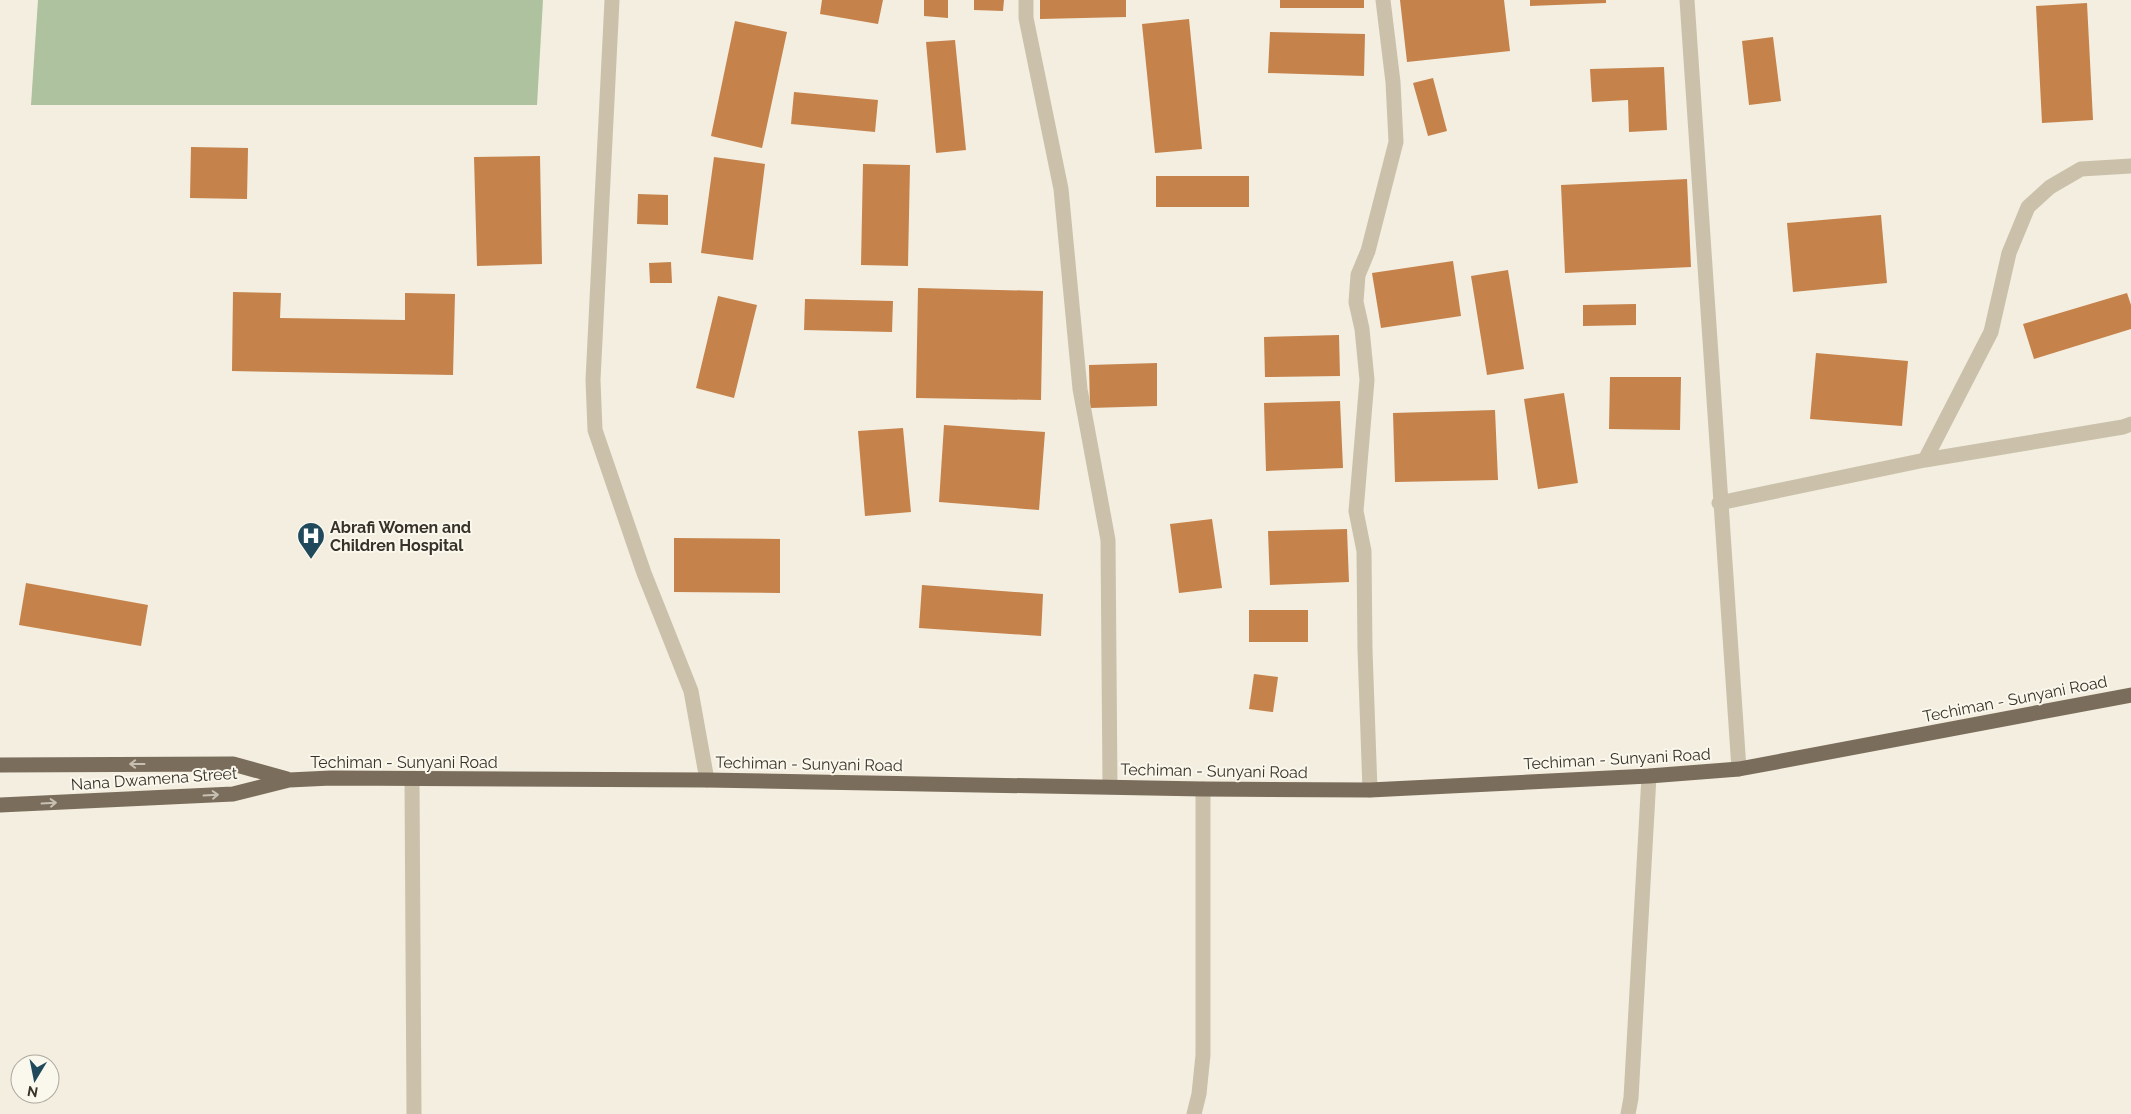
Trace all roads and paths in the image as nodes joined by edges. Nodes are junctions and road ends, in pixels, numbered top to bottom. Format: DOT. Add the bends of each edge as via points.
graph roads {
  1 [pos="612,0"];
  2 [pos="1026,0"];
  3 [pos="1383,0"];
  4 [pos="1687,0"];
  5 [pos="2131,166"];
  6 [pos="2131,424"];
  7 [pos="1925,460"];
  8 [pos="1720,503"];
  9 [pos="2131,695"];
  10 [pos="0,765"];
  11 [pos="1738,769"];
  12 [pos="1649,776"];
  13 [pos="412,779"];
  14 [pos="289,780"];
  15 [pos="707,780"];
  16 [pos="1110,787"];
  17 [pos="1203,789"];
  18 [pos="1370,790"];
  19 [pos="0,805"];
  20 [pos="414,1114"];
  21 [pos="1194,1114"];
  22 [pos="1628,1114"];
  1 -- 15 [label="street" via="593,380 595,430 644,573 691,691"];
  2 -- 16 [label="street" via="1026,18 1060,189 1080,390 1108,540"];
  3 -- 18 [label="street" via="1396,142 1368,251 1358,275 1356,302 1367,380 1356,511 1364,552"];
  4 -- 8 [label="street"];
  5 -- 7 [label="street" via="2081,169 2050,187 2028,207 2009,253 1991,332"];
  6 -- 7 [label="street"];
  7 -- 8 [label="street"];
  8 -- 11 [label="street"];
  9 -- 11 [label="main road, Techiman - Sunyani Road"];
  14 -- 10 [label="main road, Nana Dwamena Street, one-way" via="233,764"];
  11 -- 12 [label="main road, Techiman - Sunyani Road"];
  12 -- 18 [label="main road, Techiman - Sunyani Road"];
  12 -- 22 [label="street"];
  13 -- 14 [label="main road, Techiman - Sunyani Road"];
  13 -- 15 [label="main road, Techiman - Sunyani Road"];
  13 -- 20 [label="street"];
  19 -- 14 [label="main road, Nana Dwamena Street, one-way" via="233,794"];
  15 -- 16 [label="main road, Techiman - Sunyani Road"];
  16 -- 17 [label="main road, Techiman - Sunyani Road"];
  17 -- 18 [label="main road, Techiman - Sunyani Road"];
  17 -- 21 [label="street" via="1203,1055"];
}
